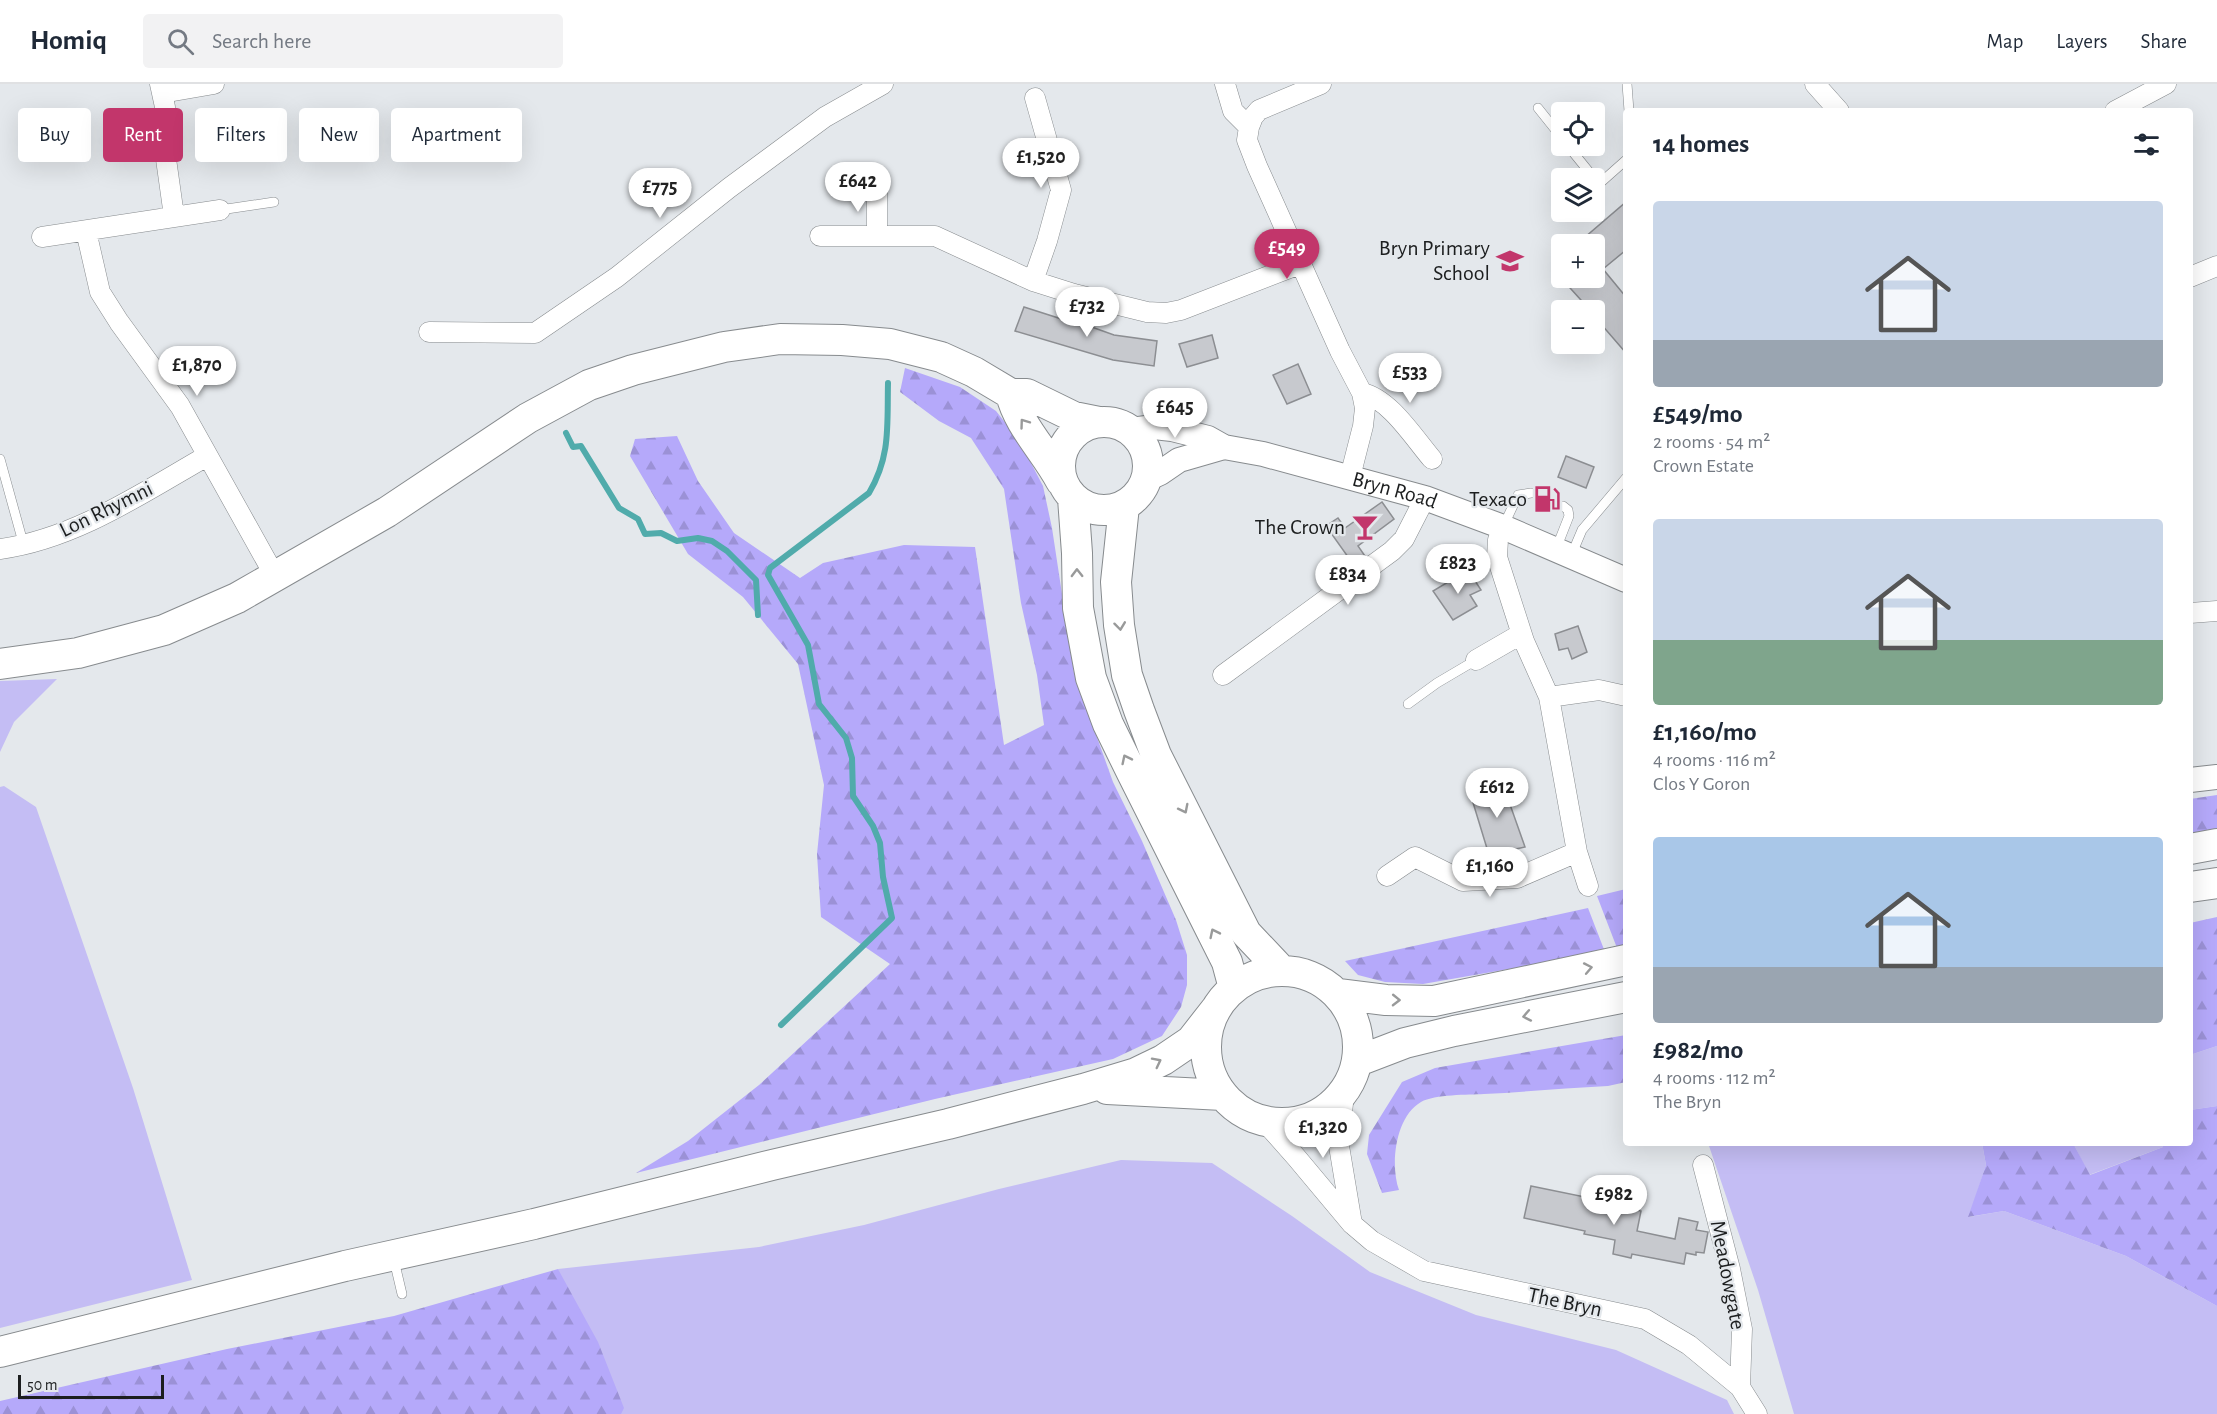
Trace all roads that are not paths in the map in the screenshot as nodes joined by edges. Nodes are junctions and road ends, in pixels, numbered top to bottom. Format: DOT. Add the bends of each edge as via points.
graph roads {
  1 [pos="214,84"];
  2 [pos="883,84"];
  3 [pos="1225,84"];
  4 [pos="1321,84"];
  5 [pos="1627,84"];
  6 [pos="1815,84"];
  7 [pos="2166,84"];
  8 [pos="161,89"];
  9 [pos="1035,98"];
  10 [pos="1538,108"];
  11 [pos="1629,108"];
  12 [pos="1836,108"];
  13 [pos="2121,108"];
  14 [pos="1551,124"];
  15 [pos="1249,128"];
  16 [pos="1576,156"];
  17 [pos="1623,163"];
  18 [pos="1585,168"];
  19 [pos="1605,179"];
  20 [pos="877,190"];
  21 [pos="274,202"];
  22 [pos="220,210"];
  23 [pos="174,216"];
  24 [pos="86,231"];
  25 [pos="820,236"];
  26 [pos="877,236"];
  27 [pos="42,237"];
  28 [pos="1300,264"];
  29 [pos="2217,266"];
  30 [pos="2193,276"];
  31 [pos="1033,281"];
  32 [pos="429,332"];
  33 [pos="1362,393"];
  34 [pos="1011,394"];
  35 [pos="1100,422"];
  36 [pos="1131,430"];
  37 [pos="1224,447"];
  38 [pos="207,456"];
  39 [pos="0,459"];
  40 [pos="1432,459"];
  41 [pos="1350,477"];
  42 [pos="1146,479"];
  43 [pos="1623,482"];
  44 [pos="1068,492"];
  45 [pos="1531,493"];
  46 [pos="1425,498"];
  47 [pos="1124,506"];
  48 [pos="1563,506"];
  49 [pos="1503,527"];
  50 [pos="24,546"];
  51 [pos="0,549"];
  52 [pos="1563,552"];
  53 [pos="276,578"];
  54 [pos="1623,579"];
  55 [pos="2217,611"];
  56 [pos="2193,613"];
  57 [pos="1521,634"];
  58 [pos="1476,660"];
  59 [pos="0,664"];
  60 [pos="1223,675"];
  61 [pos="1623,695"];
  62 [pos="1549,697"];
  63 [pos="1408,704"];
  64 [pos="2217,777"];
  65 [pos="2193,780"];
  66 [pos="2217,844"];
  67 [pos="2193,848"];
  68 [pos="1577,852"];
  69 [pos="1387,876"];
  70 [pos="2217,883"];
  71 [pos="1588,886"];
  72 [pos="2193,887"];
  73 [pos="1623,961"];
  74 [pos="1281,970"];
  75 [pos="1338,994"];
  76 [pos="1225,998"];
  77 [pos="1623,998"];
  78 [pos="1358,1061"];
  79 [pos="1083,1089"];
  80 [pos="1344,1092"];
  81 [pos="1223,1095"];
  82 [pos="1263,1121"];
  83 [pos="1702,1165"];
  84 [pos="1352,1224"];
  85 [pos="393,1255"];
  86 [pos="402,1294"];
  87 [pos="0,1352"];
  88 [pos="1740,1387"];
  89 [pos="1757,1414"];
  1 -- 8 [label="street"];
  2 -- 32 [label="street" via="825,117 617,277 535,333"];
  3 -- 15 [label="street" via="1233,111"];
  4 -- 15 [label="street" via="1259,110"];
  5 -- 11 [label="lane"];
  6 -- 12 [label="street"];
  7 -- 13 [label="street"];
  8 -- 23 [label="street"];
  9 -- 31 [label="street" via="1061,190"];
  10 -- 14 [label="lane"];
  15 -- 28 [label="street" via="1247,140"];
  16 -- 18 [label="lane"];
  17 -- 19 [label="lane"];
  20 -- 26 [label="street"];
  21 -- 22 [label="lane"];
  22 -- 23 [label="street"];
  23 -- 24 [label="street"];
  24 -- 27 [label="street"];
  24 -- 38 [label="street" via="100,292 180,406"];
  25 -- 26 [label="street"];
  26 -- 31 [label="street" via="935,236"];
  28 -- 31 [label="street" via="1166,313 1123,308"];
  28 -- 33 [label="street"];
  29 -- 30 [label="street"];
  33 -- 40 [label="street" via="1386,405"];
  33 -- 41 [label="street" via="1363,426"];
  34 -- 35 [label="main road" via="1027,394 1074,417"];
  44 -- 34 [label="main road, one-way" via="1015,410"];
  34 -- 53 [label="main road" via="940,357 891,344 780,339 672,359 589,385 528,418 387,512"];
  35 -- 36 [label="main road" via="1118,423"];
  35 -- 44 [label="main road" via="1090,423 1072,434 1064,444 1059,471"];
  36 -- 37 [label="street, Bryn Road" via="1172,429 1208,438"];
  36 -- 42 [label="main road" via="1149,462"];
  37 -- 41 [label="street, Bryn Road"];
  37 -- 42 [label="street, Bryn Road" via="1179,460"];
  38 -- 50 [label="street, Lon Rhymni" via="105,514"];
  38 -- 53 [label="street"];
  39 -- 50 [label="lane"];
  41 -- 46 [label="street, Bryn Road"];
  42 -- 47 [label="main road" via="1139,493"];
  43 -- 52 [label="lane"];
  44 -- 47 [label="main road" via="1095,510"];
  76 -- 44 [label="main road, one-way" via="1227,962 1108,724 1091,678 1078,608 1077,553"];
  45 -- 49 [label="lane" via="1518,495"];
  46 -- 49 [label="street, Bryn Road"];
  46 -- 60 [label="street" via="1404,539 1392,551"];
  47 -- 74 [label="main road, one-way" via="1116,582 1127,675 1156,755 1246,933"];
  48 -- 52 [label="lane" via="1569,516"];
  49 -- 52 [label="street, Bryn Road"];
  49 -- 57 [label="street" via="1497,556"];
  50 -- 51 [label="street, Lon Rhymni"];
  52 -- 54 [label="street, Bryn Road"];
  53 -- 59 [label="main road" via="164,630 78,653"];
  55 -- 56 [label="street"];
  57 -- 58 [label="street"];
  57 -- 62 [label="street"];
  58 -- 63 [label="lane"];
  61 -- 62 [label="street" via="1599,690"];
  62 -- 68 [label="street"];
  64 -- 65 [label="street"];
  66 -- 67 [label="main road"];
  68 -- 69 [label="street" via="1517,878 1463,880 1415,857"];
  68 -- 71 [label="street"];
  70 -- 72 [label="main road"];
  75 -- 73 [label="main road, one-way" via="1434,1001"];
  74 -- 75 [label="main road" via="1322,981"];
  74 -- 76 [label="main road" via="1256,975"];
  75 -- 78 [label="main road" via="1352,1014 1358,1037"];
  79 -- 76 [label="main road, one-way" via="1136,1073 1163,1060 1191,1041"];
  76 -- 81 [label="main road" via="1208,1030 1206,1053 1211,1076"];
  77 -- 78 [label="main road, one-way" via="1454,1031 1405,1043"];
  78 -- 80 [label="main road"];
  79 -- 81 [label="main road"];
  79 -- 85 [label="main road"];
  80 -- 82 [label="main road" via="1328,1108 1308,1119 1286,1123"];
  80 -- 84 [label="street" via="1339,1146"];
  81 -- 82 [label="main road" via="1241,1111"];
  82 -- 84 [label="street, The Bryn"];
  83 -- 88 [label="street, Meadowgate" via="1742,1329"];
  84 -- 88 [label="street, The Bryn" via="1372,1241 1424,1271 1645,1319 1689,1345"];
  85 -- 86 [label="lane"];
  85 -- 87 [label="main road"];
  88 -- 89 [label="street, The Bryn"];
}
